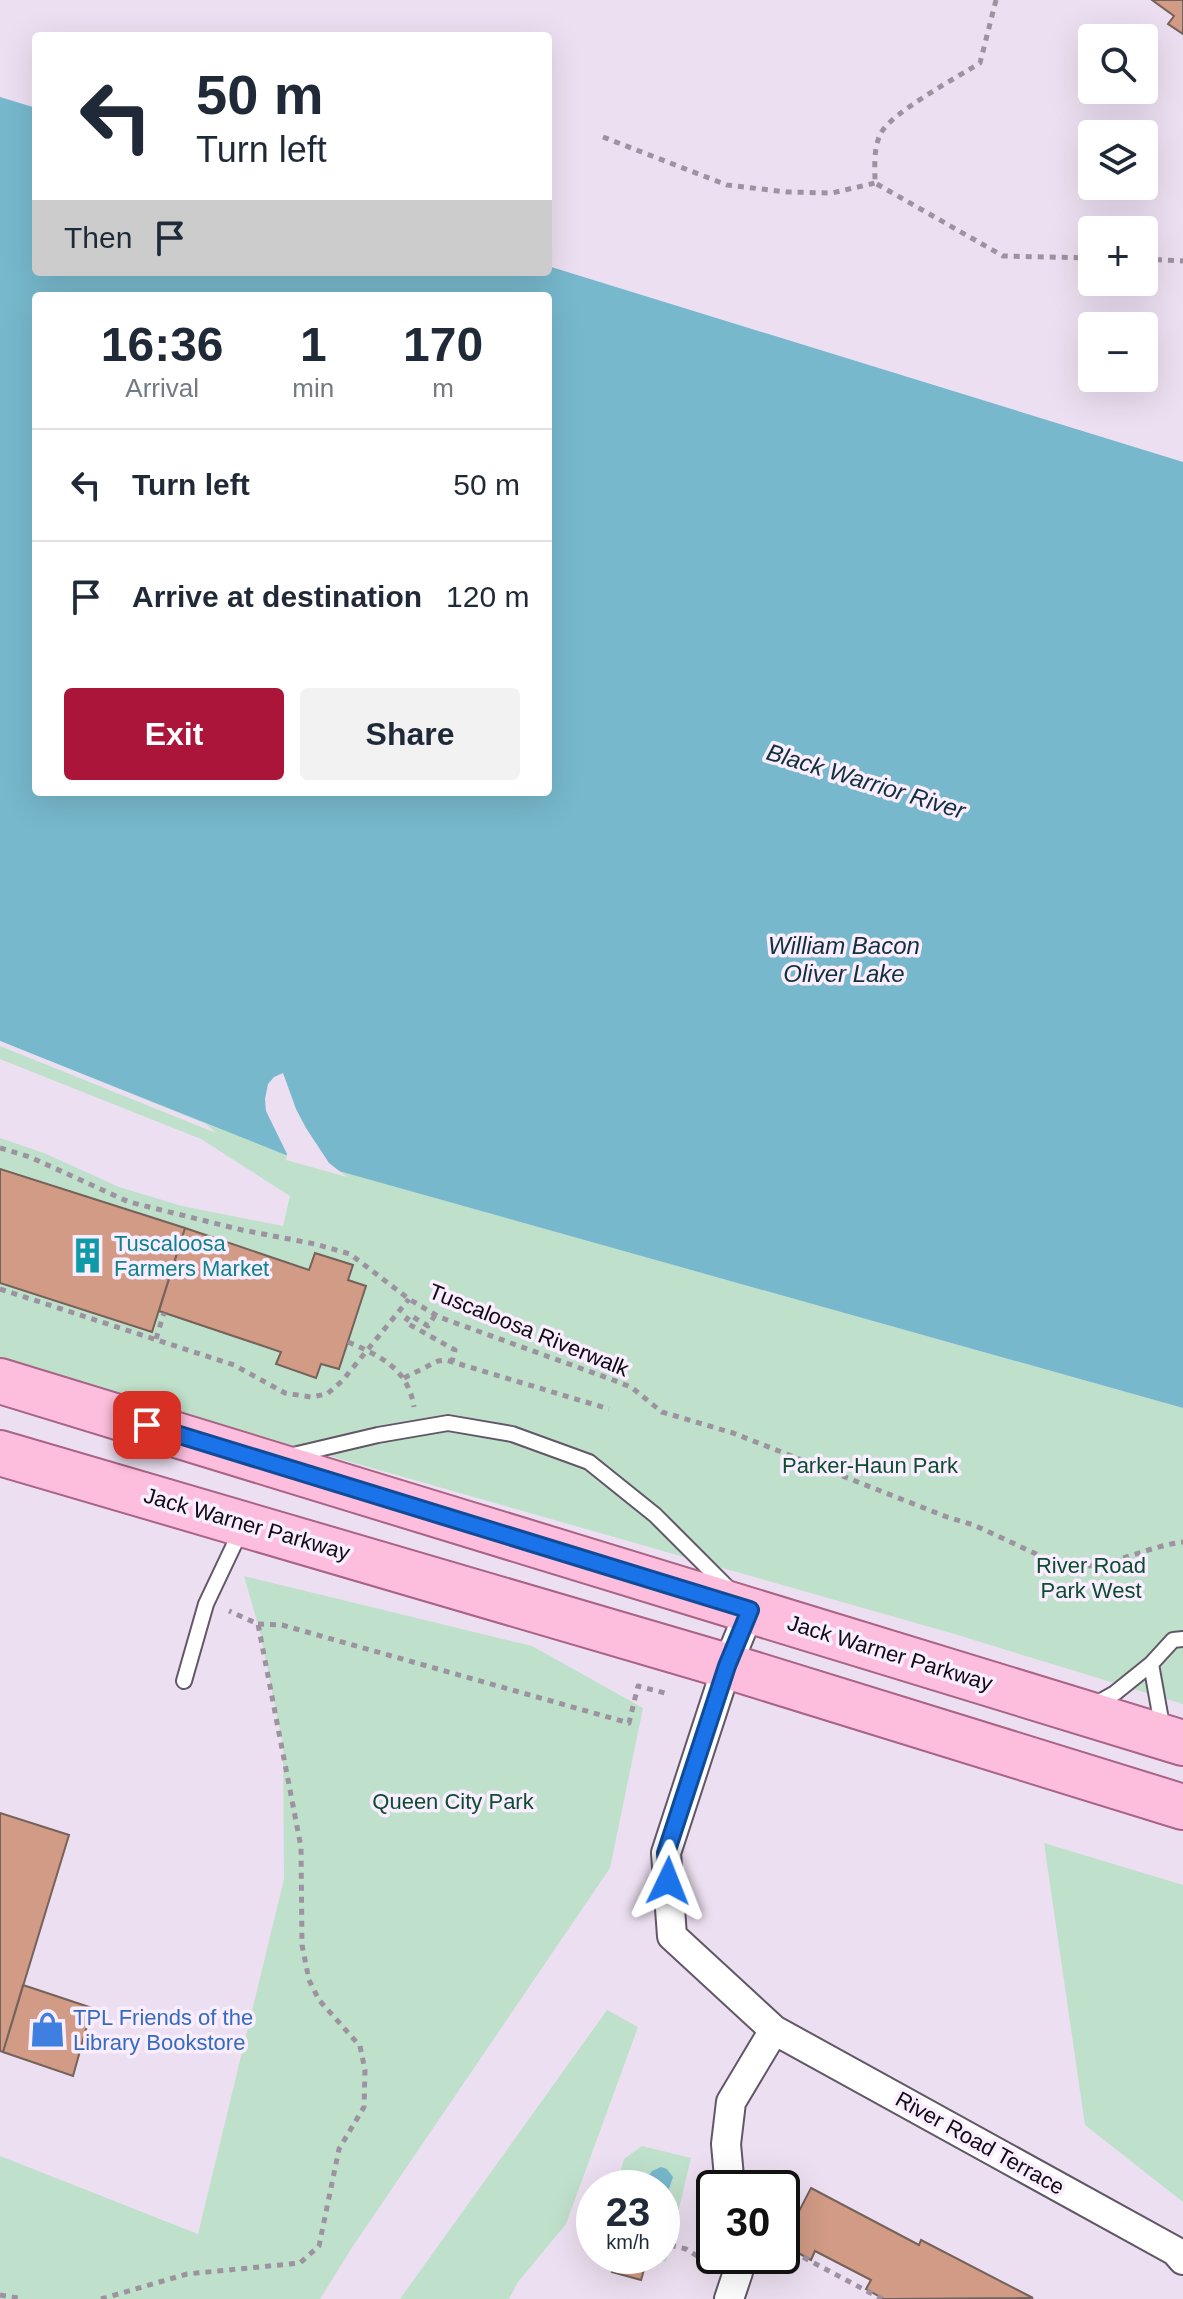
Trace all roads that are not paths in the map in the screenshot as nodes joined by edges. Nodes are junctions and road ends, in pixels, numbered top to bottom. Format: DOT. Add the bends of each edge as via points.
graph roads {
  1 [pos="0,1381"];
  2 [pos="0,1453"];
  3 [pos="265,1461"];
  4 [pos="244,1523"];
  5 [pos="750,1610"];
  6 [pos="1183,1639"];
  7 [pos="1151,1664"];
  8 [pos="184,1681"];
  9 [pos="720,1685"];
  10 [pos="1080,1712"];
  11 [pos="1173,1740"];
  12 [pos="1183,1807"];
  13 [pos="774,2030"];
  14 [pos="728,2170"];
  15 [pos="1183,2260"];
  16 [pos="737,2274"];
  17 [pos="729,2299"];
  1 -- 3 [label="main road, Jack Warner Parkway"];
  2 -- 4 [label="main road, Jack Warner Parkway"];
  3 -- 5 [label="main road, Jack Warner Parkway"];
  3 -- 5 [label="lane" via="448,1423 512,1434 589,1462 655,1515"];
  4 -- 8 [label="lane" via="206,1604"];
  4 -- 9 [label="main road, Jack Warner Parkway"];
  5 -- 9 [label="street, River Road Terrace"];
  5 -- 10 [label="main road, Jack Warner Parkway"];
  6 -- 7 [label="lane" via="1173,1640"];
  7 -- 10 [label="lane"];
  7 -- 11 [label="lane"];
  9 -- 12 [label="main road, Jack Warner Parkway"];
  9 -- 13 [label="street, River Road Terrace" via="666,1853 672,1936"];
  10 -- 11 [label="main road, Jack Warner Parkway"];
  13 -- 14 [label="street" via="731,2102"];
  13 -- 15 [label="street, River Road Terrace"];
  16 -- 17 [label="street"];
}
